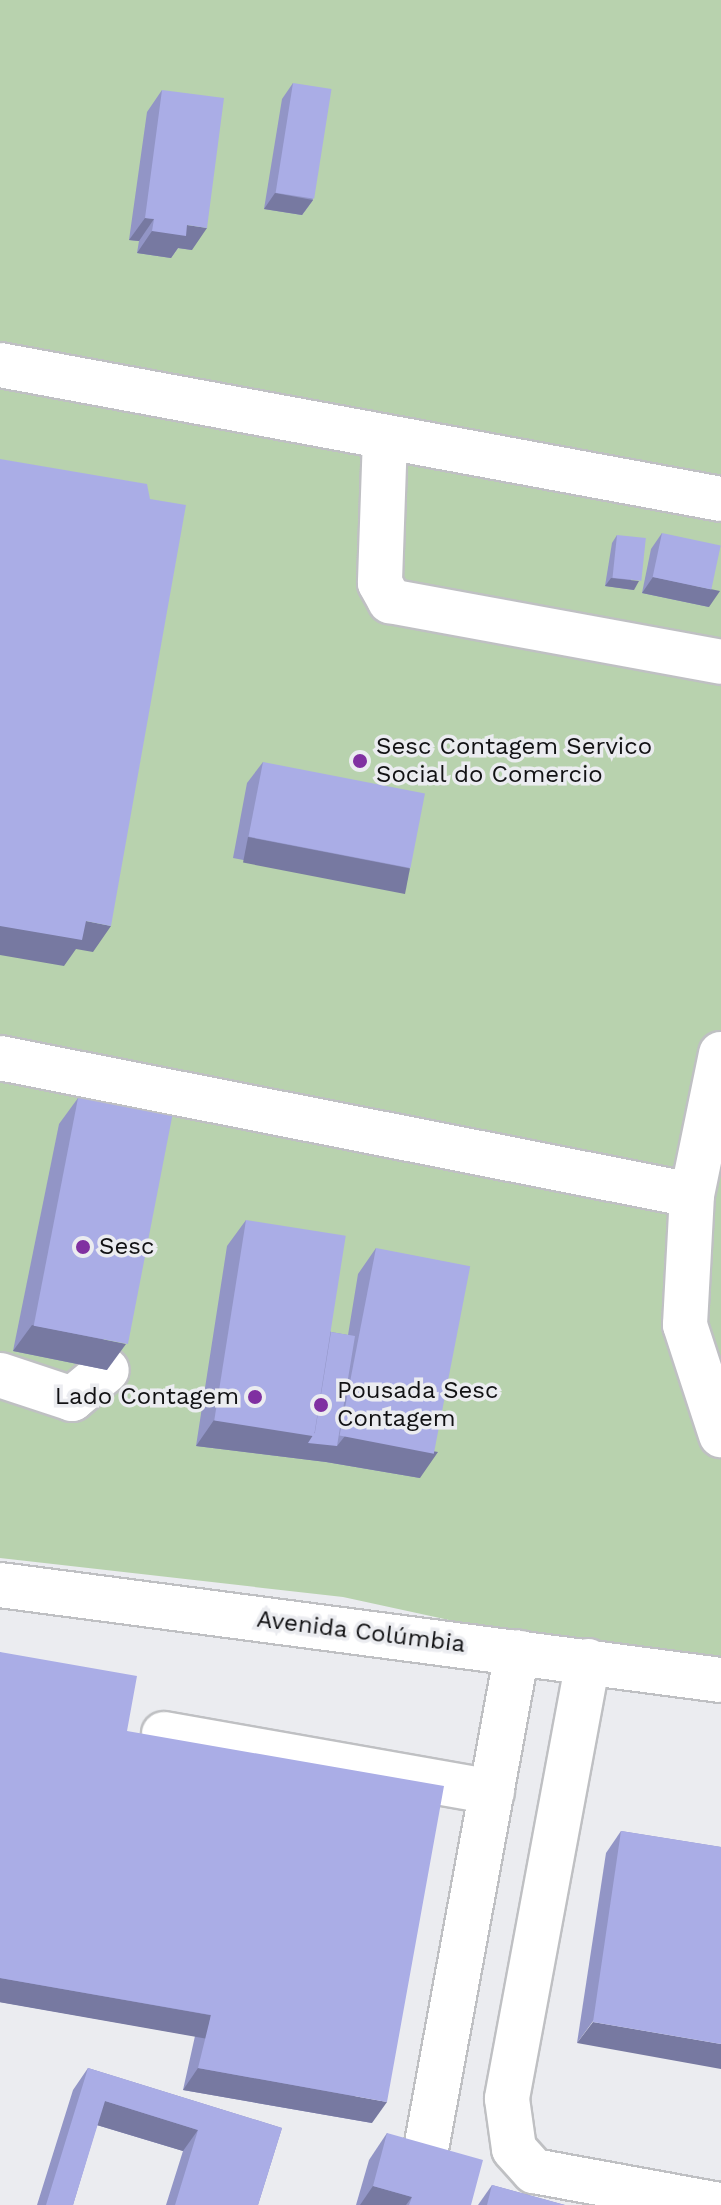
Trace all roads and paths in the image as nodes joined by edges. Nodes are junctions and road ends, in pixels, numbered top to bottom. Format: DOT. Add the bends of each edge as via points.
graph roads {
  1 [pos="0,365"];
  2 [pos="385,437"];
  3 [pos="721,499"];
  4 [pos="721,662"];
  5 [pos="721,1054"];
  6 [pos="0,1058"];
  7 [pos="692,1195"];
  8 [pos="107,1370"];
  9 [pos="0,1375"];
  10 [pos="721,1435"];
  11 [pos="0,1585"];
  12 [pos="517,1652"];
  13 [pos="588,1661"];
  14 [pos="721,1680"];
  15 [pos="164,1734"];
  16 [pos="492,1792"];
  17 [pos="426,2149"];
  18 [pos="719,2205"];
  1 -- 2 [label="street"];
  2 -- 3 [label="street"];
  2 -- 4 [label="street" via="380,583 390,601"];
  5 -- 7 [label="street"];
  6 -- 7 [label="street"];
  7 -- 10 [label="street" via="685,1325"];
  8 -- 9 [label="street" via="72,1399"];
  11 -- 12 [label="street, Avenida Colúmbia"];
  12 -- 13 [label="street, Avenida Colúmbia"];
  12 -- 16 [label="street"];
  13 -- 14 [label="street, Avenida Colúmbia"];
  13 -- 18 [label="street" via="507,2099 514,2149 534,2171"];
  15 -- 16 [label="street"];
  16 -- 17 [label="street"];
}
